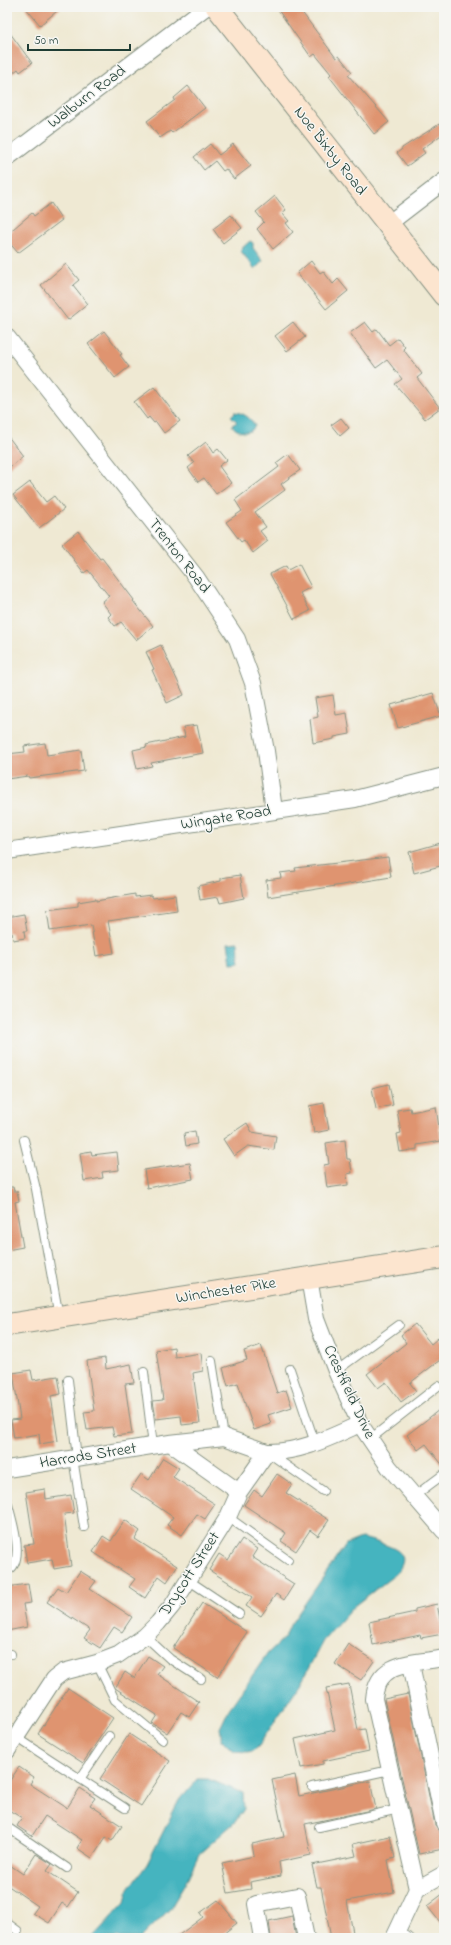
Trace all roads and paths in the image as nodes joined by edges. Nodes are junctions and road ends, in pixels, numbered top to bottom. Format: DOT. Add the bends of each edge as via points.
graph roads {
  1 [pos="206,7"];
  2 [pos="217,7"];
  3 [pos="7,158"];
  4 [pos="444,181"];
  5 [pos="388,224"];
  6 [pos="444,295"];
  7 [pos="7,337"];
  8 [pos="444,776"];
  9 [pos="274,810"];
  10 [pos="7,851"];
  11 [pos="24,1140"];
  12 [pos="444,1256"];
  13 [pos="310,1278"];
  14 [pos="59,1317"];
  15 [pos="398,1325"];
  16 [pos="7,1326"];
  17 [pos="212,1361"];
  18 [pos="290,1369"];
  19 [pos="336,1371"];
  20 [pos="144,1372"];
  21 [pos="68,1380"];
  22 [pos="438,1386"];
  23 [pos="360,1424"];
  24 [pos="224,1438"];
  25 [pos="369,1440"];
  26 [pos="170,1443"];
  27 [pos="315,1443"];
  28 [pos="153,1446"];
  29 [pos="267,1452"];
  30 [pos="75,1458"];
  31 [pos="7,1469"];
  32 [pos="444,1474"];
  33 [pos="323,1491"];
  34 [pos="239,1492"];
  35 [pos="413,1497"];
  36 [pos="7,1501"];
  37 [pos="228,1516"];
  38 [pos="84,1527"];
  39 [pos="444,1531"];
  40 [pos="288,1560"];
  41 [pos="7,1571"];
  42 [pos="188,1580"];
  43 [pos="239,1614"];
  44 [pos="145,1636"];
  45 [pos="444,1658"];
  46 [pos="97,1663"];
  47 [pos="411,1664"];
  48 [pos="201,1679"];
  49 [pos="109,1736"];
  50 [pos="16,1737"];
  51 [pos="163,1740"];
  52 [pos="7,1751"];
  53 [pos="390,1770"];
  54 [pos="80,1779"];
  55 [pos="312,1787"];
  56 [pos="125,1808"];
  57 [pos="399,1808"];
  58 [pos="444,1823"];
  59 [pos="7,1827"];
  60 [pos="319,1827"];
  61 [pos="67,1868"];
  62 [pos="444,1874"];
  63 [pos="417,1889"];
  64 [pos="7,1923"];
  65 [pos="18,1931"];
  66 [pos="400,1936"];
  67 [pos="262,1938"];
  68 [pos="306,1938"];
  1 -- 3 [label="street, Walburn Road"];
  2 -- 5 [label="main road, Noe Bixby Road"];
  4 -- 5 [label="street"];
  5 -- 6 [label="main road, Noe Bixby Road"];
  7 -- 9 [label="street, Trenton Road" via="196,577 237,639 253,683"];
  8 -- 9 [label="street, Wingate Road" via="355,799"];
  9 -- 10 [label="street, Wingate Road"];
  11 -- 14 [label="lane" via="36,1190"];
  12 -- 13 [label="main road, Winchester Pike"];
  13 -- 14 [label="main road, Winchester Pike"];
  13 -- 19 [label="street, Crestfield Drive" via="316,1318"];
  14 -- 16 [label="main road, Winchester Pike"];
  15 -- 19 [label="lane"];
  17 -- 24 [label="lane"];
  18 -- 27 [label="lane"];
  19 -- 23 [label="street, Crestfield Drive"];
  20 -- 28 [label="lane"];
  21 -- 30 [label="lane"];
  22 -- 25 [label="lane"];
  23 -- 25 [label="street, Crestfield Drive"];
  23 -- 27 [label="street, Harrods Street"];
  24 -- 26 [label="street, Harrods Street"];
  24 -- 29 [label="street, Harrods Street"];
  25 -- 35 [label="street, Crestfield Drive"];
  26 -- 28 [label="street, Harrods Street"];
  26 -- 34 [label="street"];
  27 -- 29 [label="street, Harrods Street" via="291,1450"];
  28 -- 30 [label="street, Harrods Street"];
  29 -- 33 [label="lane"];
  29 -- 34 [label="street, Drycott Street"];
  30 -- 31 [label="street, Harrods Street"];
  30 -- 38 [label="lane"];
  32 -- 35 [label="lane"];
  34 -- 37 [label="street, Drycott Street"];
  35 -- 39 [label="street, Crestfield Drive"];
  36 -- 41 [label="lane" via="18,1550 11,1570"];
  37 -- 40 [label="lane"];
  37 -- 42 [label="street, Drycott Street"];
  42 -- 43 [label="lane"];
  42 -- 44 [label="street, Drycott Street" via="172,1606"];
  44 -- 46 [label="street, Drycott Street" via="118,1655"];
  44 -- 48 [label="lane" via="170,1659"];
  45 -- 47 [label="street"];
  46 -- 50 [label="street, Drycott Street" via="63,1672 54,1679"];
  46 -- 51 [label="lane" via="115,1700"];
  47 -- 53 [label="street" via="395,1667 386,1672 375,1690 374,1699"];
  47 -- 58 [label="street"];
  49 -- 54 [label="lane"];
  50 -- 52 [label="street, Drycott Street"];
  50 -- 54 [label="lane"];
  53 -- 55 [label="lane"];
  53 -- 57 [label="street"];
  54 -- 56 [label="lane"];
  57 -- 60 [label="lane"];
  57 -- 63 [label="street"];
  59 -- 61 [label="lane"];
  62 -- 63 [label="street"];
  63 -- 66 [label="street"];
  64 -- 65 [label="lane"];
  67 -- 68 [label="street" via="256,1904 297,1896"];
}
